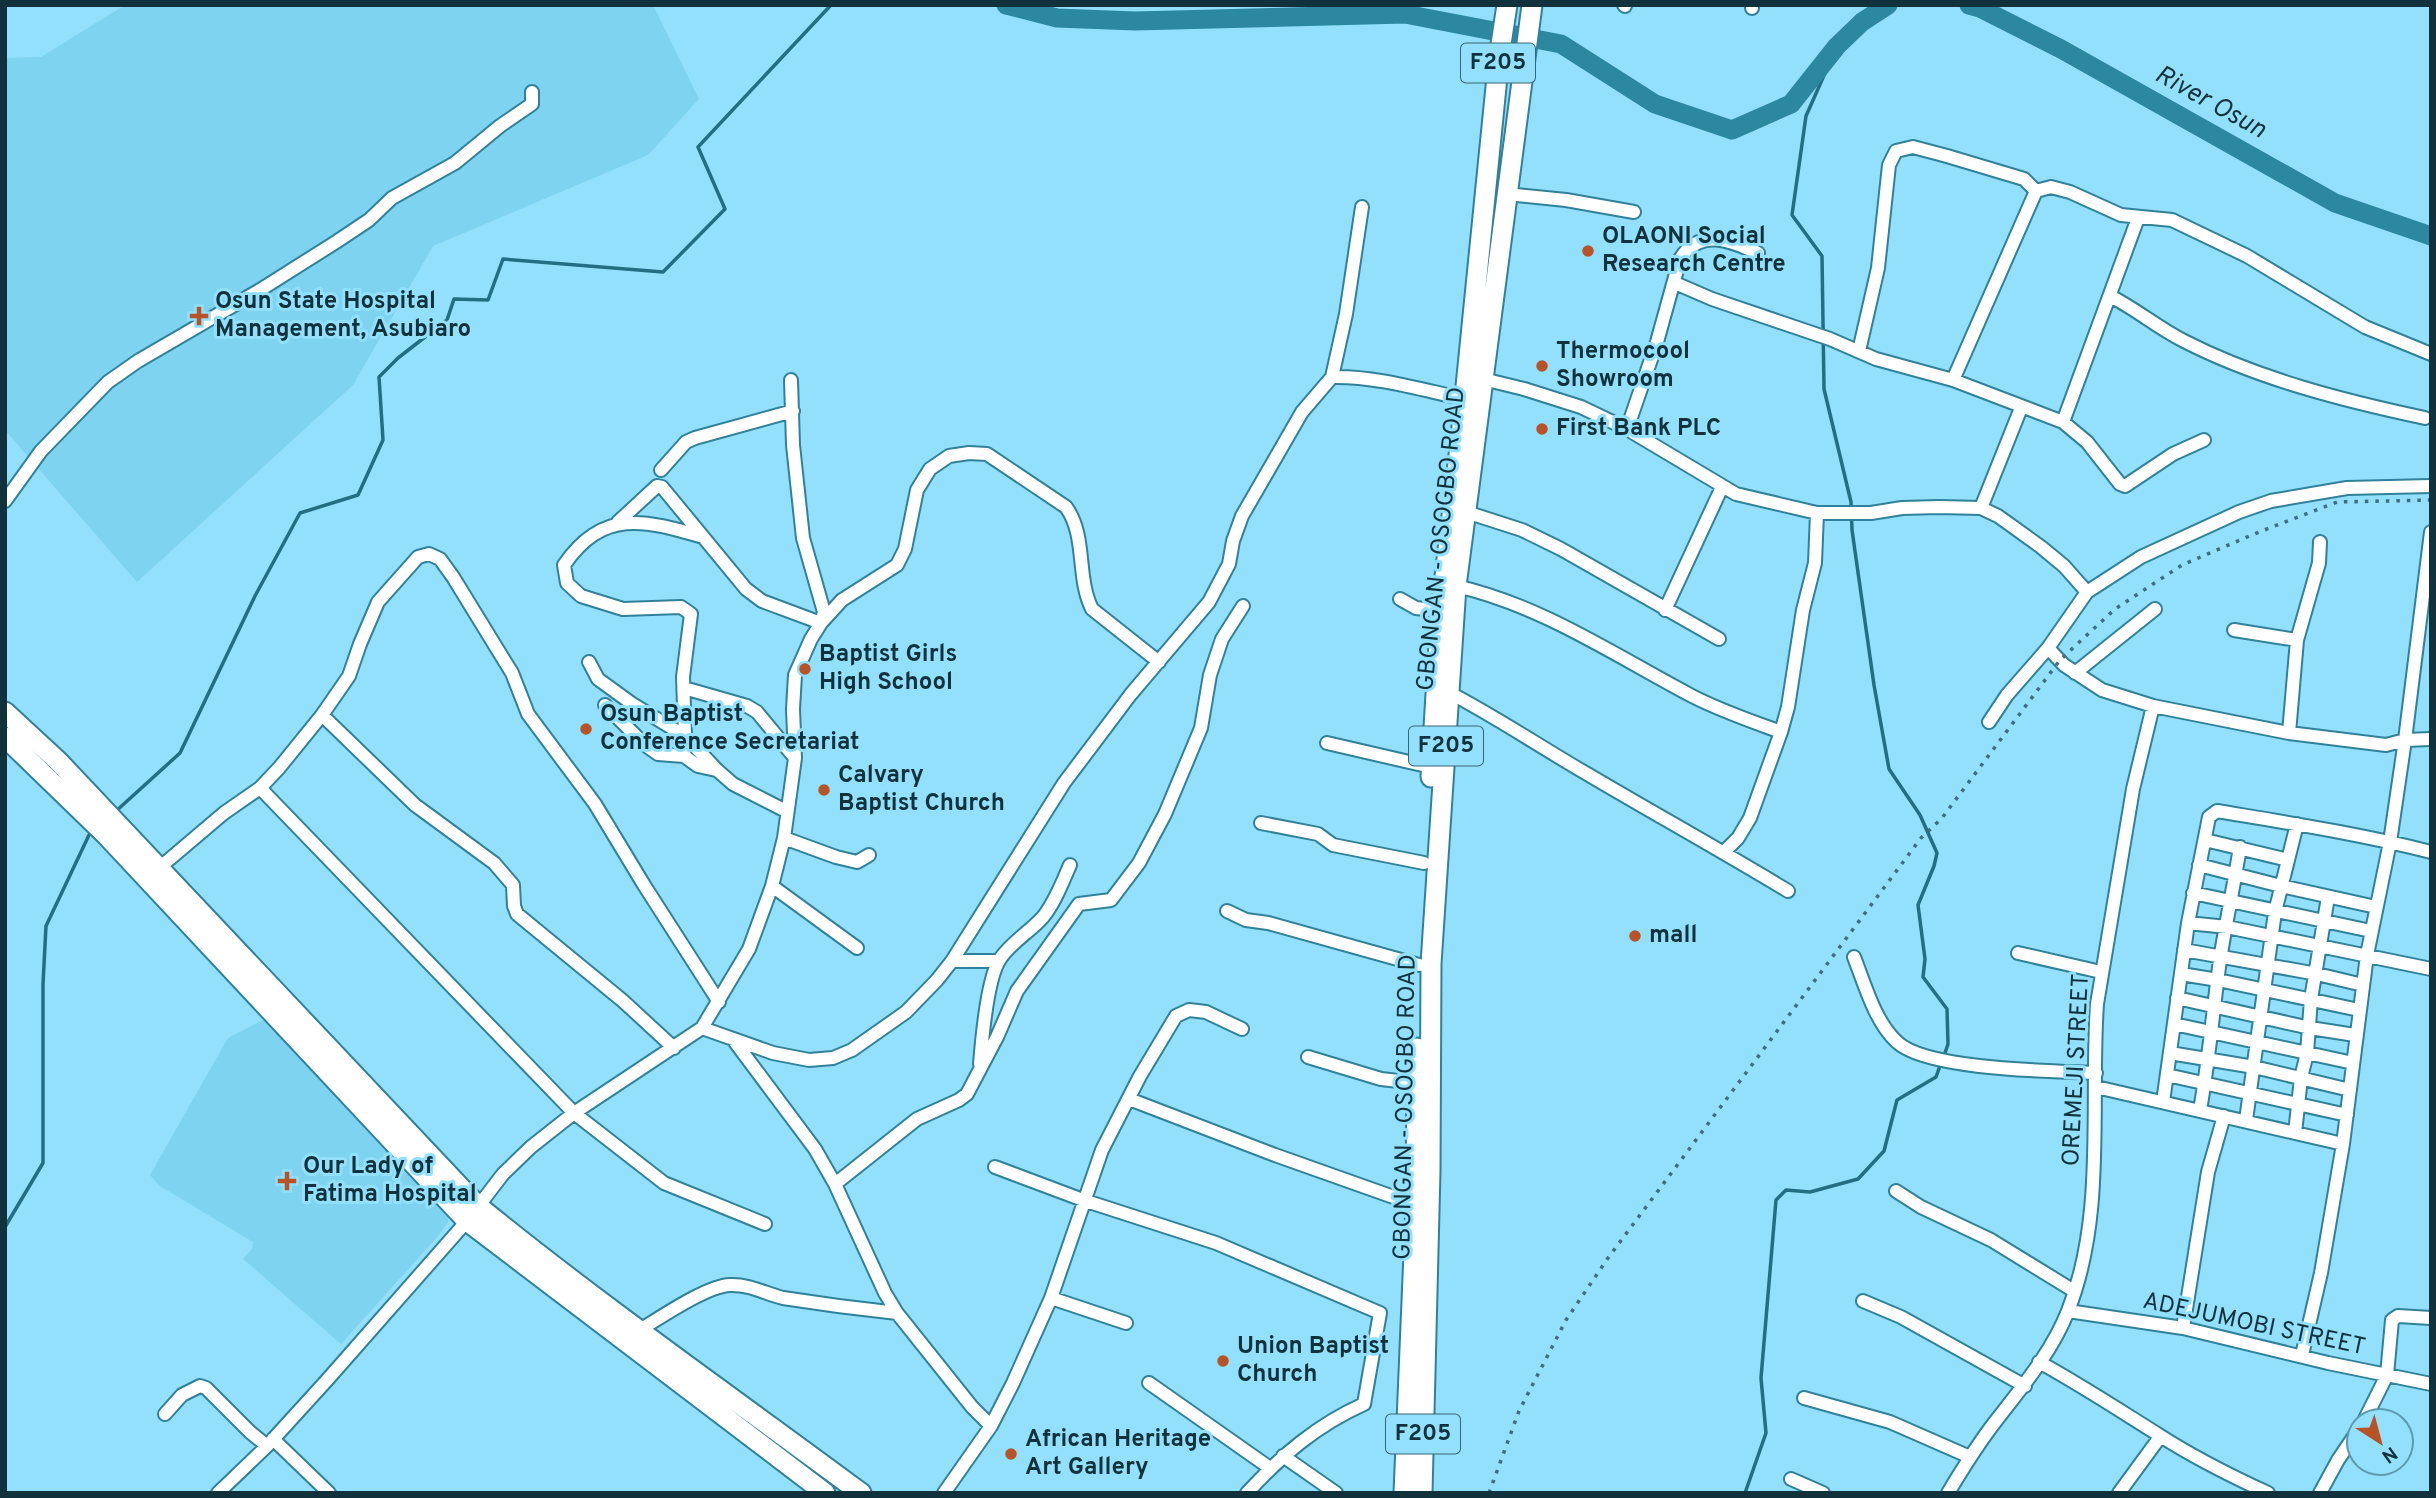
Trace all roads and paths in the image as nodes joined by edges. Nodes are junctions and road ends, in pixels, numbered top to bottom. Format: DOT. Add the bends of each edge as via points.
graph roads {
  1 [pos="1507,5"];
  2 [pos="1532,5"];
  3 [pos="532,92"];
  4 [pos="2036,191"];
  5 [pos="1507,194"];
  6 [pos="1362,207"];
  7 [pos="1634,212"];
  8 [pos="2138,218"];
  9 [pos="1758,253"];
  10 [pos="1675,283"];
  11 [pos="2110,296"];
  12 [pos="1860,351"];
  13 [pos="2431,354"];
  14 [pos="1332,377"];
  15 [pos="1483,379"];
  16 [pos="791,380"];
  17 [pos="1953,380"];
  18 [pos="1465,399"];
  19 [pos="2021,408"];
  20 [pos="793,411"];
  21 [pos="2425,418"];
  22 [pos="2063,422"];
  23 [pos="1627,429"];
  24 [pos="2204,440"];
  25 [pos="661,470"];
  26 [pos="2431,486"];
  27 [pos="1722,487"];
  28 [pos="5,501"];
  29 [pos="1981,508"];
  30 [pos="1466,512"];
  31 [pos="1817,513"];
  32 [pos="618,523"];
  33 [pos="2431,532"];
  34 [pos="704,537"];
  35 [pos="2320,542"];
  36 [pos="1454,553"];
  37 [pos="1456,586"];
  38 [pos="2087,592"];
  39 [pos="1400,599"];
  40 [pos="1243,606"];
  41 [pos="2155,609"];
  42 [pos="1665,610"];
  43 [pos="1441,611"];
  44 [pos="821,623"];
  45 [pos="2234,630"];
  46 [pos="1719,639"];
  47 [pos="2297,640"];
  48 [pos="2048,648"];
  49 [pos="589,662"];
  50 [pos="1158,662"];
  51 [pos="2075,673"];
  52 [pos="684,688"];
  53 [pos="1450,693"];
  54 [pos="605,705"];
  55 [pos="2153,706"];
  56 [pos="5,712"];
  57 [pos="323,715"];
  58 [pos="1989,722"];
  59 [pos="1781,732"];
  60 [pos="2289,733"];
  61 [pos="685,736"];
  62 [pos="5,737"];
  63 [pos="2431,739"];
  64 [pos="2405,740"];
  65 [pos="1327,743"];
  66 [pos="684,756"];
  67 [pos="795,758"];
  68 [pos="1431,767"];
  69 [pos="716,770"];
  70 [pos="260,788"];
  71 [pos="88,805"];
  72 [pos="786,811"];
  73 [pos="1261,823"];
  74 [pos="2297,824"];
  75 [pos="112,830"];
  76 [pos="784,838"];
  77 [pos="2205,840"];
  78 [pos="2390,842"];
  79 [pos="2240,847"];
  80 [pos="1724,852"];
  81 [pos="2431,852"];
  82 [pos="869,855"];
  83 [pos="2288,860"];
  84 [pos="1424,863"];
  85 [pos="1070,865"];
  86 [pos="2199,866"];
  87 [pos="158,869"];
  88 [pos="2235,875"];
  89 [pos="772,886"];
  90 [pos="2281,887"];
  91 [pos="1788,891"];
  92 [pos="2193,894"];
  93 [pos="2328,897"];
  94 [pos="2231,903"];
  95 [pos="2376,907"];
  96 [pos="1227,911"];
  97 [pos="2274,912"];
  98 [pos="2325,922"];
  99 [pos="2188,923"];
  100 [pos="2227,927"];
  101 [pos="2371,931"];
  102 [pos="2272,937"];
  103 [pos="857,948"];
  104 [pos="2321,948"];
  105 [pos="2184,950"];
  106 [pos="2018,953"];
  107 [pos="2367,955"];
  108 [pos="2221,956"];
  109 [pos="1854,957"];
  110 [pos="952,961"];
  111 [pos="998,961"];
  112 [pos="2268,964"];
  113 [pos="1419,965"];
  114 [pos="2431,969"];
  115 [pos="2101,972"];
  116 [pos="2180,974"];
  117 [pos="2317,974"];
  118 [pos="2218,980"];
  119 [pos="2363,985"];
  120 [pos="2264,990"];
  121 [pos="2177,998"];
  122 [pos="2311,999"];
  123 [pos="719,1002"];
  124 [pos="2216,1005"];
  125 [pos="2359,1010"];
  126 [pos="2261,1016"];
  127 [pos="2174,1024"];
  128 [pos="702,1028"];
  129 [pos="2310,1028"];
  130 [pos="1242,1029"];
  131 [pos="2210,1032"];
  132 [pos="2356,1035"];
  133 [pos="2258,1041"];
  134 [pos="735,1042"];
  135 [pos="674,1048"];
  136 [pos="2170,1053"];
  137 [pos="2307,1053"];
  138 [pos="1308,1058"];
  139 [pos="2209,1058"];
  140 [pos="2353,1063"];
  141 [pos="980,1067"];
  142 [pos="2254,1067"];
  143 [pos="2096,1073"];
  144 [pos="2167,1075"];
  145 [pos="2301,1078"];
  146 [pos="1416,1083"];
  147 [pos="2205,1083"];
  148 [pos="2096,1087"];
  149 [pos="2350,1090"];
  150 [pos="2251,1093"];
  151 [pos="1129,1099"];
  152 [pos="2163,1102"];
  153 [pos="2299,1104"];
  154 [pos="2200,1110"];
  155 [pos="573,1113"];
  156 [pos="2347,1115"];
  157 [pos="2224,1116"];
  158 [pos="2246,1120"];
  159 [pos="2295,1133"];
  160 [pos="2343,1144"];
  161 [pos="995,1167"];
  162 [pos="835,1184"];
  163 [pos="1896,1191"];
  164 [pos="1083,1200"];
  165 [pos="1416,1205"];
  166 [pos="472,1214"];
  167 [pos="765,1224"];
  168 [pos="2074,1291"];
  169 [pos="1051,1298"];
  170 [pos="1863,1301"];
  171 [pos="2068,1311"];
  172 [pos="897,1313"];
  173 [pos="2431,1318"];
  174 [pos="1126,1324"];
  175 [pos="2183,1328"];
  176 [pos="638,1331"];
  177 [pos="2302,1356"];
  178 [pos="2039,1362"];
  179 [pos="2387,1375"];
  180 [pos="1416,1376"];
  181 [pos="1149,1383"];
  182 [pos="2431,1384"];
  183 [pos="2025,1386"];
  184 [pos="1804,1398"];
  185 [pos="2371,1407"];
  186 [pos="165,1414"];
  187 [pos="991,1426"];
  188 [pos="2160,1437"];
  189 [pos="270,1442"];
  190 [pos="2345,1450"];
  191 [pos="1283,1456"];
  192 [pos="1970,1457"];
  193 [pos="1270,1468"];
  194 [pos="1791,1479"];
  195 [pos="815,1490"];
  196 [pos="218,1493"];
  197 [pos="329,1493"];
  198 [pos="861,1493"];
  199 [pos="944,1493"];
  200 [pos="1247,1493"];
  201 [pos="1336,1493"];
  202 [pos="1398,1493"];
  203 [pos="1404,1493"];
  204 [pos="1422,1493"];
  205 [pos="1431,1493"];
  206 [pos="1823,1493"];
  207 [pos="1948,1493"];
  208 [pos="2119,1493"];
  209 [pos="2268,1493"];
  210 [pos="2320,1493"];
  1 -- 18 [label="main road, GBONGAN - OSOGBO ROAD / F205"];
  2 -- 5 [label="main road, GBONGAN - OSOGBO ROAD / F205"];
  3 -- 28 [label="street" via="532,104 455,163 392,198 369,220 108,382 41,451"];
  4 -- 8 [label="street" via="2051,187 2070,192"];
  4 -- 12 [label="street" via="2024,179 1947,156 1913,147 1896,151 1889,165 1878,268"];
  4 -- 17 [label="street"];
  5 -- 7 [label="street"];
  5 -- 15 [label="main road, GBONGAN - OSOGBO ROAD / F205"];
  6 -- 14 [label="street"];
  8 -- 11 [label="street"];
  8 -- 13 [label="street" via="2172,220 2247,256 2365,327"];
  9 -- 10 [label="street" via="1726,240 1700,240 1680,259"];
  10 -- 12 [label="street"];
  10 -- 23 [label="street"];
  11 -- 21 [label="street" via="2182,340 2225,359 2364,405"];
  11 -- 22 [label="street"];
  12 -- 17 [label="street"];
  14 -- 18 [label="street" via="1373,379"];
  14 -- 50 [label="street" via="1302,412 1242,516 1229,564 1209,602"];
  15 -- 23 [label="street" via="1581,407"];
  15 -- 30 [label="main road, GBONGAN - OSOGBO ROAD / F205"];
  16 -- 20 [label="street"];
  17 -- 19 [label="street"];
  18 -- 36 [label="main road, GBONGAN - OSOGBO ROAD / F205"];
  19 -- 22 [label="street"];
  19 -- 29 [label="street"];
  20 -- 25 [label="street" via="690,439"];
  20 -- 44 [label="street" via="803,538 824,612"];
  22 -- 24 [label="street" via="2125,486 2173,454"];
  23 -- 27 [label="street"];
  26 -- 38 [label="street" via="2347,488 2271,501 2141,557"];
  27 -- 31 [label="street"];
  27 -- 42 [label="street"];
  29 -- 31 [label="street"];
  29 -- 38 [label="street" via="2041,547"];
  30 -- 36 [label="main road, GBONGAN - OSOGBO ROAD / F205"];
  30 -- 42 [label="street" via="1522,530 1561,549"];
  31 -- 59 [label="street" via="1815,563"];
  32 -- 34 [label="street" via="658,525"];
  32 -- 34 [label="street" via="660,486"];
  32 -- 52 [label="street" via="603,527 572,553 564,565 567,583 581,596 622,609 687,610 691,614"];
  33 -- 64 [label="street"];
  34 -- 44 [label="street" via="746,589 762,601"];
  35 -- 47 [label="street" via="2319,563"];
  36 -- 37 [label="main road, GBONGAN - OSOGBO ROAD / F205"];
  36 -- 43 [label="main road, GBONGAN - OSOGBO ROAD / F205"];
  37 -- 53 [label="main road, GBONGAN - OSOGBO ROAD / F205"];
  37 -- 59 [label="street" via="1489,593 1606,648 1693,696"];
  38 -- 48 [label="street"];
  39 -- 43 [label="street" via="1416,608"];
  40 -- 141 [label="street" via="1222,639 1201,728 1139,863 1111,900 1079,904 1017,991"];
  41 -- 51 [label="street"];
  42 -- 46 [label="street"];
  43 -- 68 [label="main road, GBONGAN - OSOGBO ROAD / F205"];
  44 -- 50 [label="street" via="842,600 897,565 905,549 917,490 930,469 949,456 987,454 1066,507 1077,530 1086,598 1092,609"];
  44 -- 67 [label="street" via="795,675"];
  45 -- 47 [label="street"];
  47 -- 60 [label="street"];
  48 -- 51 [label="street"];
  48 -- 58 [label="street"];
  49 -- 61 [label="street" via="598,679"];
  50 -- 110 [label="street" via="1064,783"];
  51 -- 55 [label="street" via="2102,690"];
  52 -- 61 [label="street"];
  52 -- 67 [label="street" via="757,712"];
  53 -- 80 [label="street"];
  53 -- 180 [label="main road, GBONGAN - OSOGBO ROAD / F205" via="1431,964 1430,1171"];
  54 -- 66 [label="street" via="658,754"];
  55 -- 60 [label="street"];
  55 -- 115 [label="street, OREMEJI STREET" via="2133,789"];
  56 -- 71 [label="main road" via="59,762"];
  57 -- 70 [label="street"];
  57 -- 123 [label="street" via="349,676 378,602 418,557 429,554 440,559 512,673 528,714 595,804"];
  57 -- 135 [label="street" via="415,806 494,863 513,886 517,914"];
  59 -- 80 [label="street" via="1750,818"];
  60 -- 64 [label="street" via="2386,745"];
  61 -- 66 [label="street"];
  61 -- 69 [label="street"];
  62 -- 71 [label="main road"];
  63 -- 64 [label="street"];
  64 -- 78 [label="street"];
  65 -- 68 [label="street"];
  66 -- 69 [label="street" via="698,766"];
  67 -- 72 [label="street"];
  68 -- 84 [label="main road, GBONGAN - OSOGBO ROAD / F205"];
  69 -- 72 [label="street"];
  70 -- 87 [label="street"];
  70 -- 155 [label="street"];
  71 -- 75 [label="main road"];
  72 -- 76 [label="street"];
  73 -- 84 [label="street" via="1318,834 1333,845"];
  74 -- 77 [label="street" via="2217,811 2209,817"];
  74 -- 78 [label="street"];
  74 -- 83 [label="street"];
  75 -- 87 [label="main road"];
  75 -- 166 [label="main road"];
  76 -- 82 [label="street" via="857,862"];
  76 -- 89 [label="street"];
  77 -- 79 [label="street"];
  77 -- 86 [label="street"];
  78 -- 81 [label="street"];
  78 -- 95 [label="street"];
  79 -- 83 [label="street"];
  79 -- 88 [label="street"];
  80 -- 91 [label="street"];
  83 -- 90 [label="street"];
  84 -- 113 [label="main road, GBONGAN - OSOGBO ROAD / F205"];
  85 -- 111 [label="street" via="1043,917"];
  86 -- 88 [label="street"];
  86 -- 92 [label="street"];
  87 -- 166 [label="main road"];
  88 -- 90 [label="street"];
  88 -- 94 [label="street"];
  89 -- 103 [label="street"];
  89 -- 123 [label="street" via="750,949"];
  90 -- 93 [label="street"];
  90 -- 97 [label="street"];
  92 -- 94 [label="street"];
  92 -- 99 [label="street"];
  93 -- 95 [label="street"];
  93 -- 98 [label="street"];
  94 -- 97 [label="street"];
  94 -- 100 [label="street"];
  95 -- 101 [label="street"];
  96 -- 113 [label="street" via="1246,920"];
  97 -- 98 [label="street"];
  97 -- 102 [label="street"];
  98 -- 101 [label="street"];
  98 -- 104 [label="street"];
  99 -- 100 [label="street"];
  99 -- 105 [label="street"];
  100 -- 102 [label="street"];
  100 -- 108 [label="street"];
  101 -- 107 [label="street"];
  102 -- 104 [label="street"];
  102 -- 112 [label="street"];
  104 -- 107 [label="street"];
  104 -- 117 [label="street"];
  105 -- 108 [label="street"];
  105 -- 116 [label="street"];
  106 -- 115 [label="street"];
  107 -- 114 [label="street"];
  107 -- 119 [label="street"];
  108 -- 112 [label="street"];
  108 -- 118 [label="street"];
  109 -- 143 [label="street" via="1888,1033 1900,1045 1944,1062"];
  110 -- 111 [label="street"];
  110 -- 134 [label="street" via="906,1012 834,1058 809,1060"];
  111 -- 141 [label="street"];
  112 -- 117 [label="street"];
  112 -- 120 [label="street"];
  113 -- 146 [label="main road, GBONGAN - OSOGBO ROAD / F205"];
  115 -- 143 [label="street, OREMEJI STREET" via="2094,1039"];
  116 -- 118 [label="street"];
  116 -- 121 [label="street"];
  117 -- 119 [label="street"];
  117 -- 122 [label="street"];
  118 -- 120 [label="street"];
  118 -- 124 [label="street"];
  119 -- 125 [label="street"];
  120 -- 122 [label="street"];
  120 -- 126 [label="street"];
  121 -- 124 [label="street"];
  121 -- 127 [label="street"];
  122 -- 125 [label="street"];
  122 -- 129 [label="street"];
  123 -- 128 [label="street"];
  124 -- 126 [label="street"];
  124 -- 131 [label="street"];
  125 -- 132 [label="street"];
  126 -- 129 [label="street"];
  126 -- 133 [label="street"];
  127 -- 131 [label="street"];
  127 -- 136 [label="street"];
  128 -- 134 [label="street"];
  128 -- 135 [label="street"];
  129 -- 132 [label="street"];
  129 -- 137 [label="street"];
  130 -- 151 [label="street" via="1206,1012 1189,1010 1176,1016"];
  131 -- 133 [label="street"];
  131 -- 139 [label="street"];
  132 -- 140 [label="street"];
  133 -- 137 [label="street"];
  133 -- 142 [label="street"];
  134 -- 162 [label="street" via="815,1149"];
  135 -- 155 [label="street"];
  136 -- 139 [label="street"];
  136 -- 144 [label="street"];
  137 -- 140 [label="street"];
  137 -- 145 [label="street"];
  138 -- 146 [label="street" via="1381,1079"];
  139 -- 142 [label="street"];
  139 -- 147 [label="street"];
  140 -- 149 [label="street"];
  141 -- 162 [label="street" via="967,1094 917,1119"];
  142 -- 145 [label="street"];
  142 -- 150 [label="street"];
  143 -- 148 [label="street, OREMEJI STREET"];
  144 -- 147 [label="street"];
  144 -- 152 [label="street"];
  145 -- 149 [label="street"];
  145 -- 153 [label="street"];
  146 -- 165 [label="main road, GBONGAN - OSOGBO ROAD / F205"];
  147 -- 150 [label="street"];
  147 -- 154 [label="street"];
  148 -- 152 [label="street"];
  148 -- 168 [label="street, OREMEJI STREET" via="2096,1147 2084,1259"];
  149 -- 156 [label="street"];
  150 -- 153 [label="street"];
  150 -- 158 [label="street"];
  151 -- 164 [label="street"];
  151 -- 165 [label="street"];
  152 -- 154 [label="street"];
  153 -- 156 [label="street"];
  153 -- 159 [label="street"];
  154 -- 157 [label="street"];
  155 -- 166 [label="street" via="512,1165"];
  155 -- 167 [label="street" via="664,1183"];
  156 -- 160 [label="street"];
  157 -- 158 [label="street"];
  157 -- 175 [label="street" via="2208,1172"];
  158 -- 159 [label="street"];
  159 -- 160 [label="street"];
  160 -- 177 [label="street"];
  161 -- 164 [label="street"];
  162 -- 172 [label="street"];
  163 -- 168 [label="street" via="1991,1240"];
  164 -- 169 [label="street"];
  164 -- 191 [label="street" via="1216,1243 1380,1313 1364,1404 1317,1428"];
  165 -- 180 [label="main road, GBONGAN - OSOGBO ROAD"];
  166 -- 176 [label="main road"];
  166 -- 189 [label="street"];
  166 -- 195 [label="main road"];
  168 -- 171 [label="street, OREMEJI STREET"];
  169 -- 174 [label="street"];
  169 -- 187 [label="street"];
  170 -- 183 [label="street"];
  171 -- 175 [label="street, ADEJUMOBI STREET"];
  171 -- 178 [label="street, OREMEJI STREET"];
  172 -- 176 [label="street" via="729,1285"];
  172 -- 187 [label="street"];
  173 -- 179 [label="street" via="2392,1320"];
  175 -- 177 [label="street, ADEJUMOBI STREET"];
  176 -- 198 [label="main road"];
  177 -- 179 [label="street, ADEJUMOBI STREET"];
  178 -- 183 [label="street, OREMEJI STREET"];
  178 -- 188 [label="street"];
  179 -- 182 [label="street, ADEJUMOBI STREET"];
  179 -- 185 [label="street"];
  180 -- 202 [label="main road" via="1400,1410"];
  180 -- 203 [label="main road, F205"];
  180 -- 204 [label="main road, F205"];
  180 -- 205 [label="main road" via="1430,1444"];
  181 -- 193 [label="street"];
  183 -- 192 [label="street, OREMEJI STREET"];
  184 -- 192 [label="street" via="1890,1422"];
  186 -- 189 [label="street" via="182,1395 200,1386 250,1432"];
  187 -- 199 [label="street"];
  188 -- 208 [label="street"];
  188 -- 209 [label="street"];
  189 -- 196 [label="street"];
  189 -- 197 [label="street"];
  190 -- 210 [label="street"];
  191 -- 193 [label="street"];
  191 -- 201 [label="street"];
  192 -- 207 [label="street, OREMEJI STREET"];
  193 -- 200 [label="street"];
  194 -- 206 [label="street"];
}
